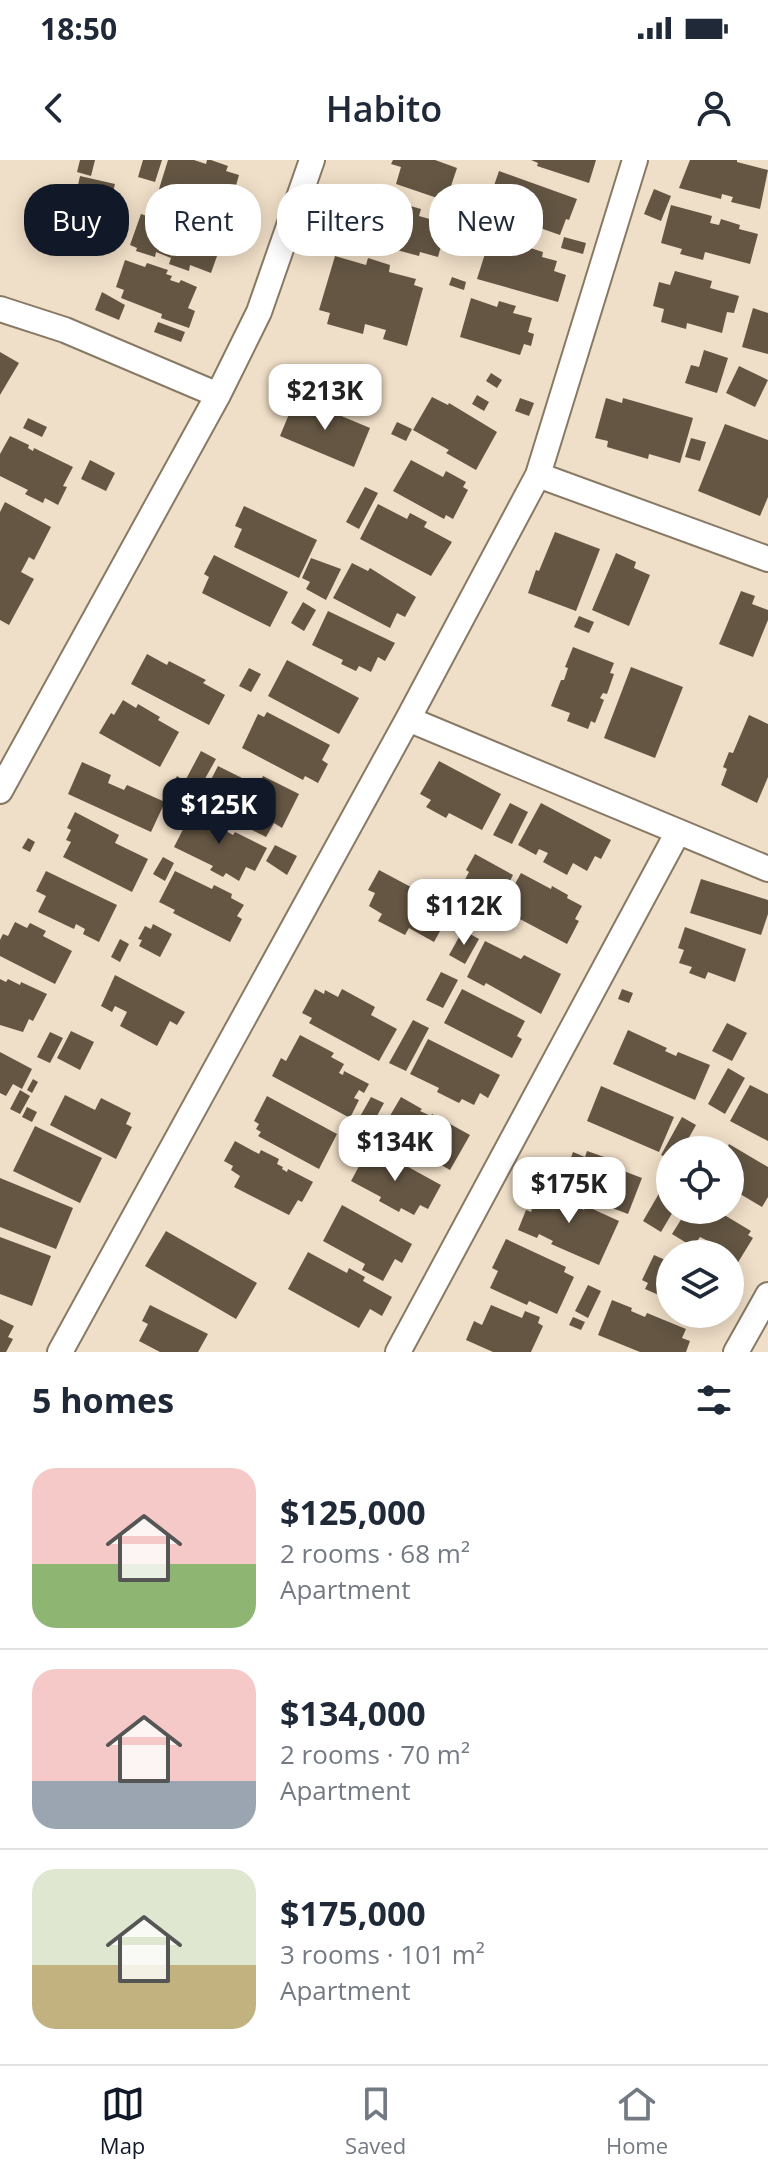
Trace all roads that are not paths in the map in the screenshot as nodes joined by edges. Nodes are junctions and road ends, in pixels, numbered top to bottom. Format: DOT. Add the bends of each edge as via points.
graph roads {
  1 [pos="312,160"];
  2 [pos="635,160"];
  3 [pos="0,309"];
  4 [pos="218,395"];
  5 [pos="538,475"];
  6 [pos="768,559"];
  7 [pos="408,719"];
  8 [pos="0,791"];
  9 [pos="678,832"];
  10 [pos="768,869"];
  11 [pos="768,1295"];
  12 [pos="60,1352"];
  13 [pos="398,1352"];
  14 [pos="736,1352"];
  1 -- 4 [label="street" via="259,312"];
  2 -- 5 [label="street"];
  3 -- 4 [label="street" via="65,330"];
  4 -- 8 [label="street"];
  5 -- 6 [label="street"];
  5 -- 7 [label="street"];
  7 -- 9 [label="street"];
  7 -- 12 [label="street"];
  9 -- 10 [label="street"];
  9 -- 13 [label="street"];
  11 -- 14 [label="street"];
}
